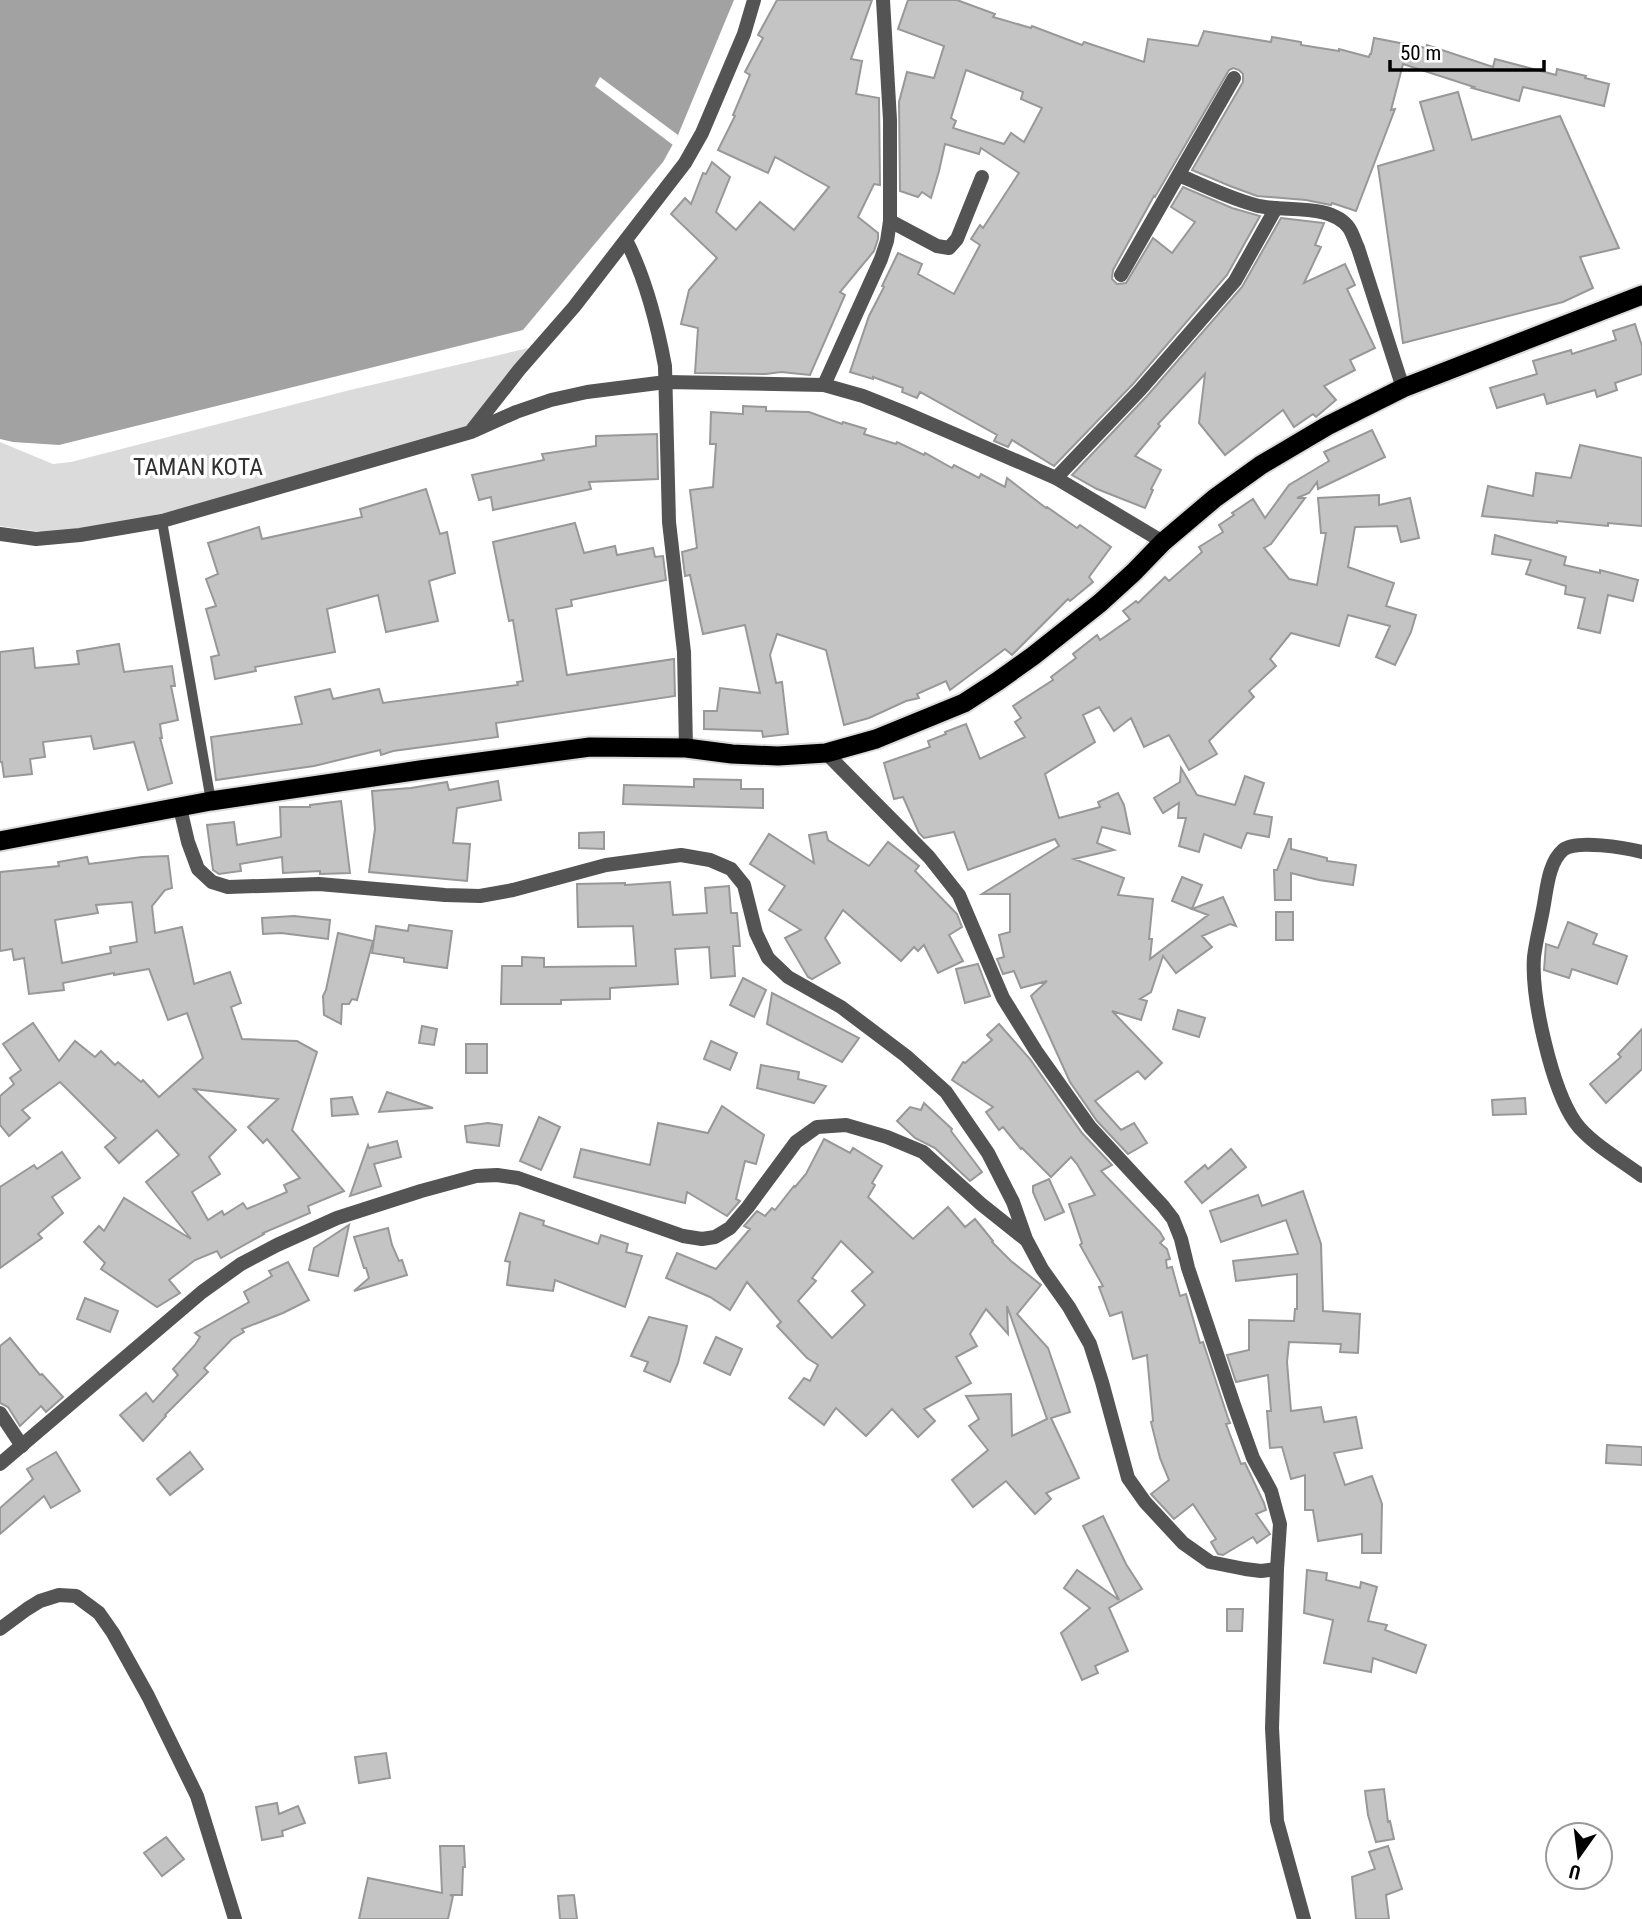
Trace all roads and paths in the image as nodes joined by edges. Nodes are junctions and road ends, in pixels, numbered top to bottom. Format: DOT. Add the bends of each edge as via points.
graph roads {
  1 [pos="754,0"];
  2 [pos="883,0"];
  3 [pos="1234,78"];
  4 [pos="1179,175"];
  5 [pos="982,177"];
  6 [pos="1276,208"];
  7 [pos="890,221"];
  8 [pos="625,240"];
  9 [pos="1121,275"];
  10 [pos="1642,295"];
  11 [pos="666,382"];
  12 [pos="824,385"];
  13 [pos="1403,388"];
  14 [pos="471,432"];
  15 [pos="1056,478"];
  16 [pos="162,520"];
  17 [pos="0,534"];
  18 [pos="1163,542"];
  19 [pos="686,748"];
  20 [pos="826,752"];
  21 [pos="211,801"];
  22 [pos="180,808"];
  23 [pos="0,841"];
  24 [pos="1642,852"];
  25 [pos="1642,1176"];
  26 [pos="1026,1239"];
  27 [pos="0,1413"];
  28 [pos="22,1446"];
  29 [pos="0,1464"];
  30 [pos="1277,1569"];
  31 [pos="0,1629"];
  32 [pos="235,1919"];
  33 [pos="1304,1919"];
  1 -- 8 [label="street" via="702,133 685,163"];
  2 -- 7 [label="street"];
  3 -- 4 [label="street"];
  4 -- 6 [label="street" via="1232,198"];
  4 -- 9 [label="street"];
  5 -- 7 [label="street" via="949,248"];
  6 -- 13 [label="street" via="1309,209 1349,228"];
  6 -- 15 [label="street" via="1235,281"];
  7 -- 12 [label="street" via="881,259"];
  8 -- 11 [label="street" via="661,341"];
  8 -- 14 [label="street"];
  10 -- 13 [label="highway"];
  11 -- 12 [label="street"];
  11 -- 14 [label="street" via="551,400"];
  11 -- 19 [label="street" via="669,522 684,652"];
  12 -- 15 [label="street" via="903,412"];
  13 -- 18 [label="highway" via="1261,465"];
  14 -- 16 [label="street"];
  15 -- 18 [label="street"];
  16 -- 17 [label="street" via="36,539"];
  16 -- 21 [label="lane"];
  18 -- 20 [label="highway" via="1100,603 964,703 876,739"];
  19 -- 20 [label="highway" via="778,756"];
  19 -- 21 [label="highway" via="590,747"];
  20 -- 30 [label="street" via="929,857 959,895 1003,998 1035,1051 1090,1127 1173,1219 1249,1448 1271,1491 1280,1524"];
  21 -- 22 [label="highway"];
  22 -- 23 [label="highway"];
  22 -- 26 [label="street" via="198,869 212,882 229,887 319,884 480,896 606,865 681,855 731,869 744,885 756,933 768,958 788,977 841,1007 946,1092 988,1153"];
  24 -- 25 [label="street" via="1580,844 1565,848 1554,862 1546,889 1534,959 1536,1004 1564,1102 1586,1135"];
  26 -- 28 [label="street" via="923,1152 846,1125 817,1127 796,1142 730,1228 702,1239 518,1178 476,1176 337,1218 241,1264"];
  26 -- 30 [label="street" via="1090,1345 1128,1478 1145,1502 1184,1543 1210,1562 1261,1571"];
  27 -- 28 [label="street"];
  28 -- 29 [label="street"];
  30 -- 33 [label="street" via="1272,1728 1276,1821"];
  31 -- 32 [label="street" via="33,1605 59,1595 76,1596 99,1613 148,1696 197,1796"];
}
